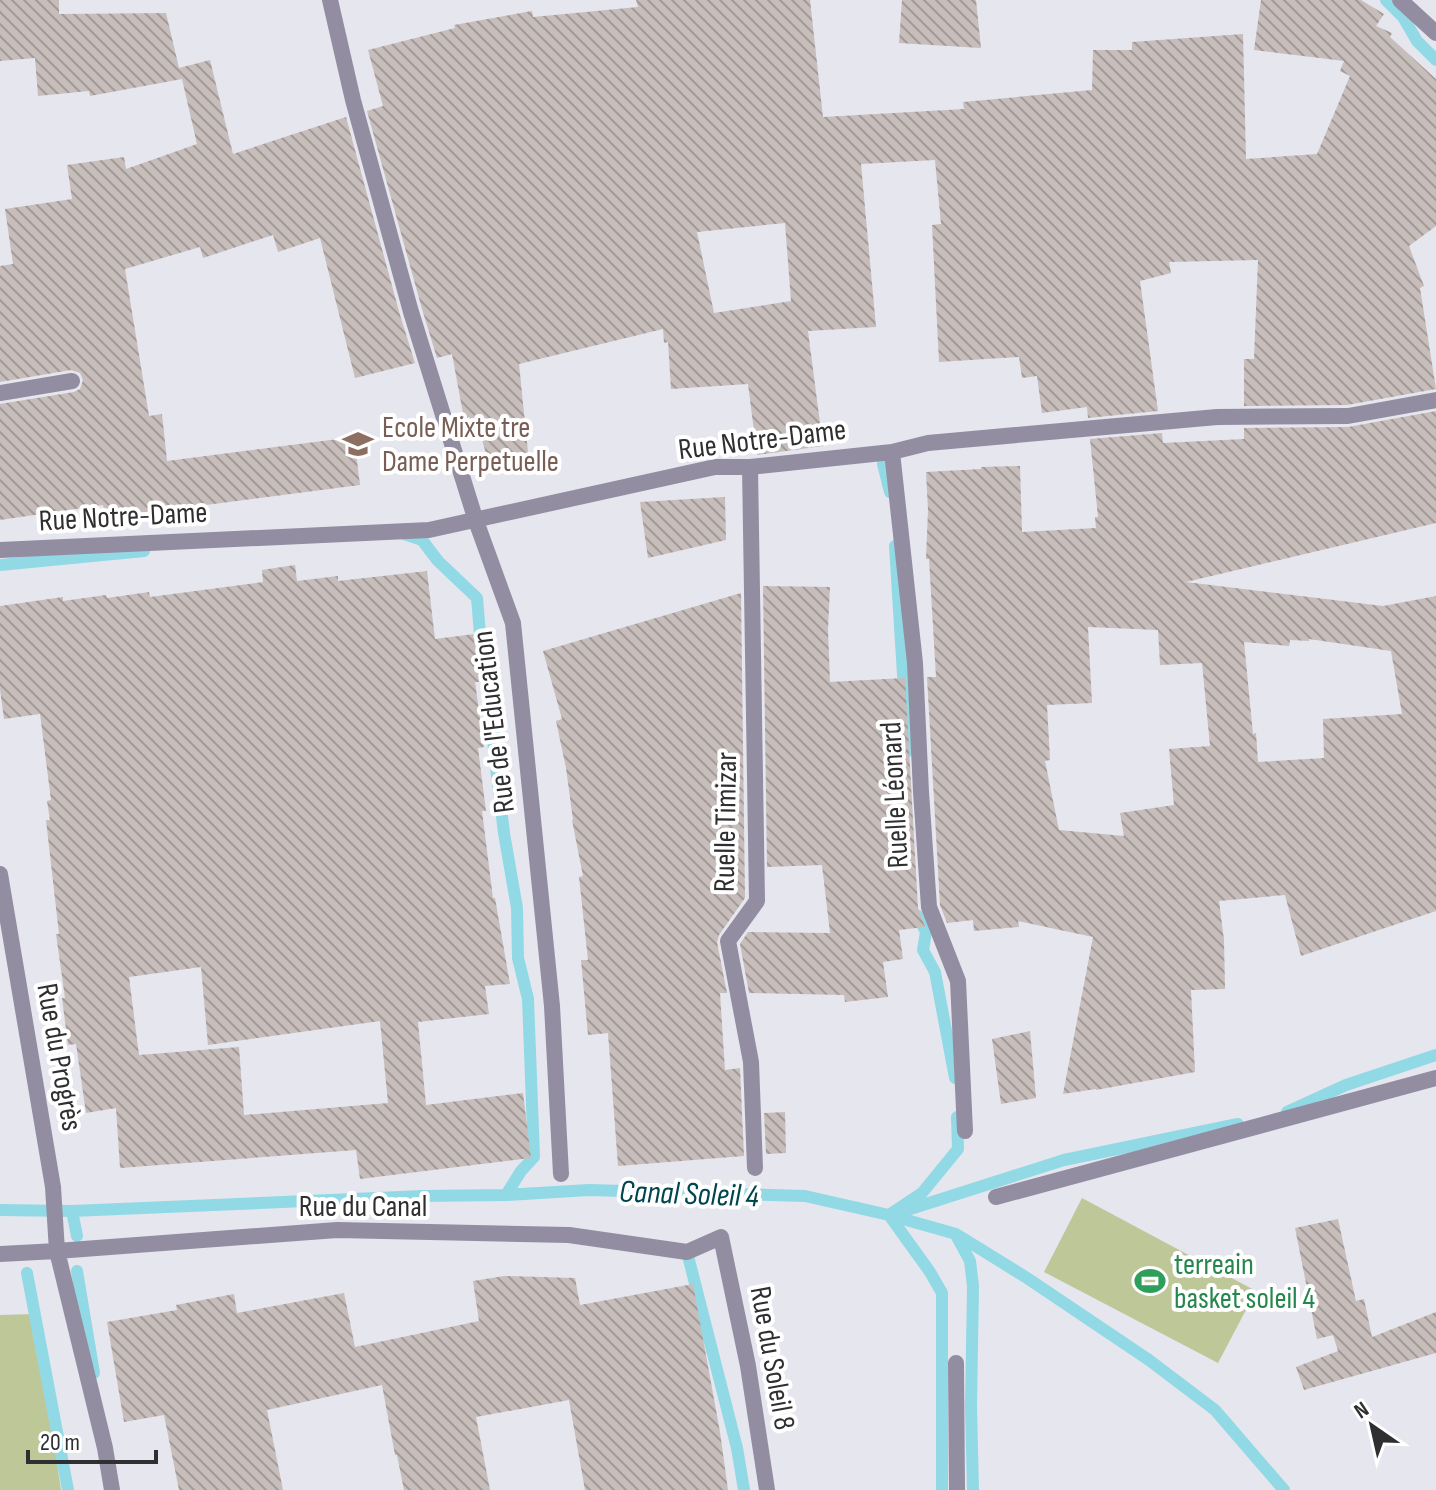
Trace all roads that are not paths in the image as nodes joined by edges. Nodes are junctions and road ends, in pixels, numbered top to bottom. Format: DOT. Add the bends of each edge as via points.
graph roads {
  1 [pos="330,0"];
  2 [pos="1400,0"];
  3 [pos="1436,33"];
  4 [pos="72,381"];
  5 [pos="0,393"];
  6 [pos="1436,400"];
  7 [pos="892,452"];
  8 [pos="750,467"];
  9 [pos="476,521"];
  10 [pos="0,550"];
  11 [pos="0,874"];
  12 [pos="1436,1078"];
  13 [pos="965,1131"];
  14 [pos="755,1168"];
  15 [pos="561,1174"];
  16 [pos="996,1197"];
  17 [pos="721,1237"];
  18 [pos="57,1251"];
  19 [pos="0,1254"];
  20 [pos="956,1363"];
  21 [pos="112,1490"];
  22 [pos="767,1490"];
  23 [pos="957,1490"];
  1 -- 9 [label="street, Rue de l'Education" via="411,312"];
  2 -- 3 [label="street"];
  4 -- 5 [label="street"];
  6 -- 7 [label="street, Rue Notre-Dame" via="1348,416 1217,417 928,443"];
  7 -- 8 [label="street, Rue Notre-Dame"];
  7 -- 13 [label="street, Ruelle Léonard" via="915,663 929,907 958,981"];
  8 -- 9 [label="street, Rue Notre-Dame" via="715,467"];
  8 -- 14 [label="street, Ruelle Timizar" via="757,901 728,941 751,1062"];
  9 -- 10 [label="street, Rue Notre-Dame" via="429,530"];
  9 -- 15 [label="street, Rue de l'Education" via="513,623 552,1006"];
  11 -- 18 [label="street, Rue du Progrès" via="53,1187"];
  12 -- 16 [label="street"];
  17 -- 18 [label="street, Rue du Canal" via="687,1252 569,1235 337,1230"];
  17 -- 22 [label="street, Rue du Soleil 8"];
  18 -- 19 [label="street, Rue du Canal"];
  18 -- 21 [label="street, Rue du Progrès"];
  20 -- 23 [label="street"];
}
